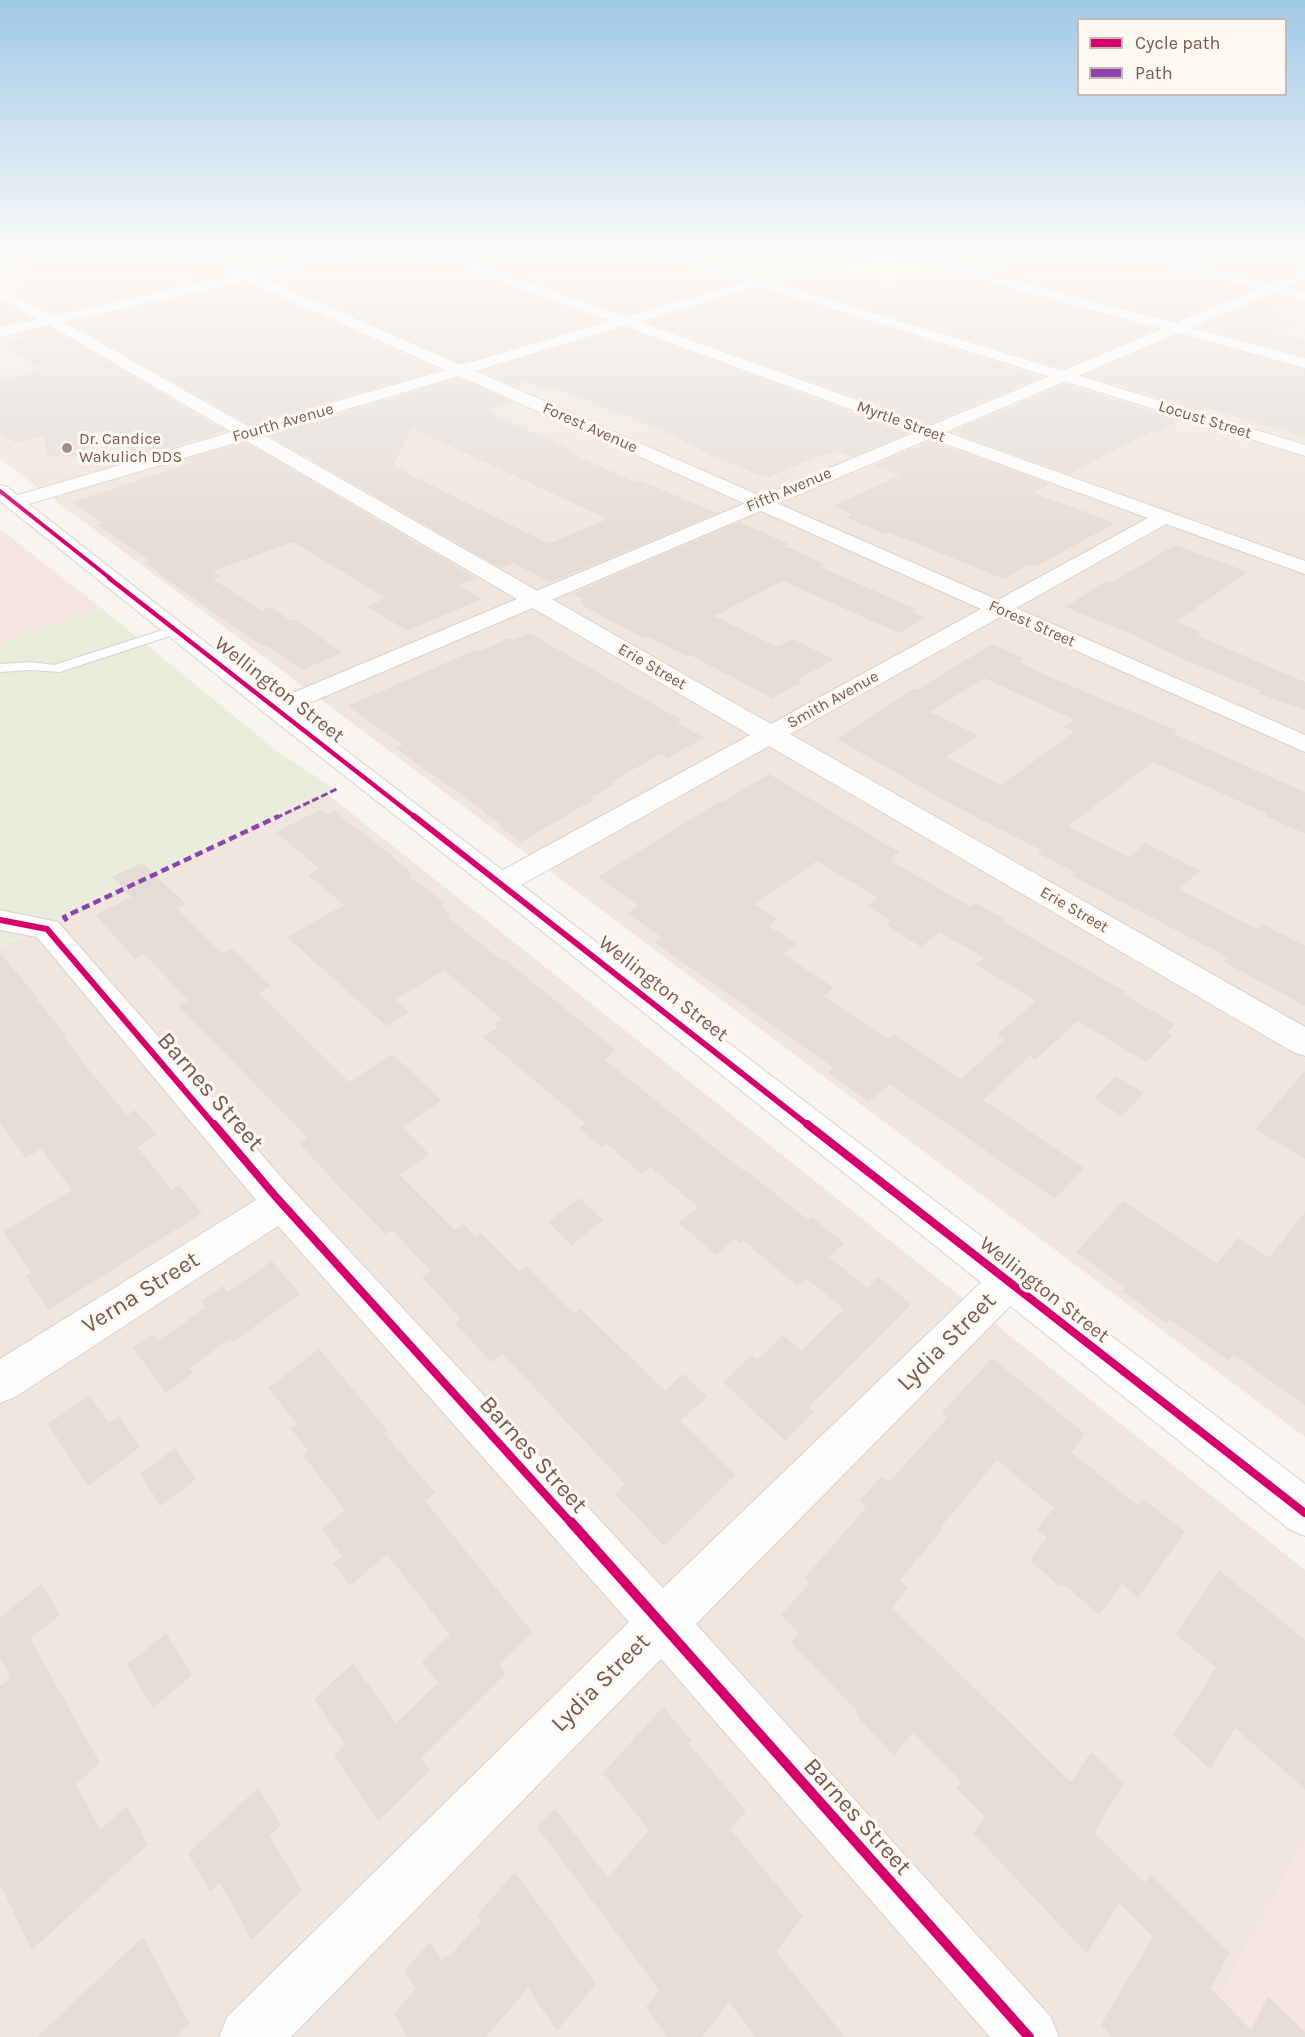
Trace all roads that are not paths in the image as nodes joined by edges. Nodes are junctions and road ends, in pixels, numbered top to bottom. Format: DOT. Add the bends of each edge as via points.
graph roads {
  1 [pos="96,346"];
  2 [pos="404,346"];
  3 [pos="545,346"];
  4 [pos="693,346"];
  5 [pos="965,346"];
  6 [pos="1134,346"];
  7 [pos="1243,346"];
  8 [pos="1305,363"];
  9 [pos="460,371"];
  10 [pos="1062,376"];
  11 [pos="928,431"];
  12 [pos="247,433"];
  13 [pos="1305,451"];
  14 [pos="7,496"];
  15 [pos="759,502"];
  16 [pos="1164,517"];
  17 [pos="1305,568"];
  18 [pos="533,599"];
  19 [pos="999,609"];
  20 [pos="175,630"];
  21 [pos="0,668"];
  22 [pos="275,710"];
  23 [pos="771,735"];
  24 [pos="1305,744"];
  25 [pos="502,883"];
  26 [pos="0,920"];
  27 [pos="1305,1043"];
  28 [pos="282,1203"];
  29 [pos="1008,1282"];
  30 [pos="0,1383"];
  31 [pos="1305,1513"];
  32 [pos="662,1623"];
  33 [pos="249,2037"];
  34 [pos="1029,2037"];
  1 -- 12 [label="street, Erie Street"];
  2 -- 9 [label="street, Forest Avenue"];
  3 -- 9 [label="street, Fourth Avenue"];
  4 -- 11 [label="street, Myrtle Street"];
  5 -- 10 [label="street, Locust Street"];
  6 -- 10 [label="street, Fifth Avenue"];
  7 -- 8 [label="street"];
  9 -- 12 [label="street, Fourth Avenue"];
  9 -- 15 [label="street, Forest Avenue"];
  10 -- 11 [label="street, Fifth Avenue"];
  10 -- 13 [label="street, Locust Street"];
  11 -- 15 [label="street, Fifth Avenue"];
  11 -- 16 [label="street, Myrtle Street"];
  12 -- 14 [label="street, Fourth Avenue"];
  12 -- 18 [label="street, Erie Street"];
  14 -- 20 [label="street, Wellington Street"];
  15 -- 18 [label="street, Fifth Avenue"];
  15 -- 19 [label="street, Forest Street"];
  16 -- 17 [label="street, Myrtle Street"];
  16 -- 19 [label="street, Smith Avenue"];
  18 -- 22 [label="street, Fifth Avenue"];
  18 -- 23 [label="street, Erie Street"];
  19 -- 23 [label="street, Smith Avenue"];
  19 -- 24 [label="street, Forest Street"];
  20 -- 21 [label="lane" via="55,669"];
  20 -- 22 [label="street, Wellington Street"];
  22 -- 25 [label="street, Wellington Street"];
  23 -- 25 [label="street, Smith Avenue"];
  23 -- 27 [label="street, Erie Street"];
  25 -- 29 [label="street, Wellington Street"];
  26 -- 28 [label="street, Barnes Street" via="47,929"];
  28 -- 30 [label="street, Verna Street"];
  28 -- 32 [label="street, Barnes Street"];
  29 -- 31 [label="street, Wellington Street"];
  29 -- 32 [label="street, Lydia Street"];
  32 -- 33 [label="street, Lydia Street"];
  32 -- 34 [label="street, Barnes Street"];
}
